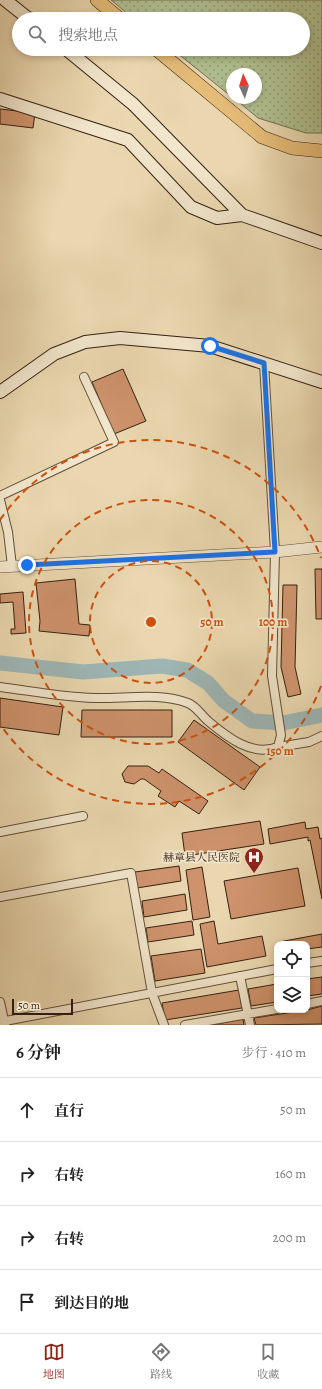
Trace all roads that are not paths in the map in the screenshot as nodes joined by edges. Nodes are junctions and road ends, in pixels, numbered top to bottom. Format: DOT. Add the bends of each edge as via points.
graph roads {
  1 [pos="5,0"];
  2 [pos="97,0"];
  3 [pos="20,12"];
  4 [pos="112,12"];
  5 [pos="75,56"];
  6 [pos="164,56"];
  7 [pos="0,99"];
  8 [pos="322,151"];
  9 [pos="242,215"];
  10 [pos="322,243"];
  11 [pos="264,363"];
  12 [pos="84,377"];
  13 [pos="322,382"];
  14 [pos="0,392"];
  15 [pos="0,496"];
  16 [pos="0,500"];
  17 [pos="322,547"];
  18 [pos="275,552"];
  19 [pos="12,566"];
  20 [pos="0,567"];
  21 [pos="0,687"];
  22 [pos="322,736"];
  23 [pos="278,747"];
  24 [pos="83,816"];
  25 [pos="0,832"];
  26 [pos="0,896"];
  27 [pos="322,961"];
  28 [pos="310,963"];
  29 [pos="274,970"];
  30 [pos="240,976"];
  31 [pos="152,993"];
  32 [pos="322,1001"];
  33 [pos="0,1002"];
  34 [pos="310,1003"];
  35 [pos="274,1010"];
  36 [pos="247,1014"];
  37 [pos="3,1023"];
  38 [pos="164,1025"];
  39 [pos="185,1025"];
  40 [pos="250,1025"];
  1 -- 3 [label="main road"];
  2 -- 4 [label="main road"];
  5 -- 9 [label="main road" via="133,104"];
  6 -- 8 [label="main road" via="262,137 292,148"];
  7 -- 9 [label="main road" via="128,140 191,207 217,218"];
  9 -- 10 [label="main road"];
  11 -- 13 [label="main road"];
  11 -- 14 [label="main road" via="210,346 120,338 85,342 54,354"];
  11 -- 18 [label="street"];
  12 -- 15 [label="street" via="114,442"];
  16 -- 19 [label="street" via="8,532"];
  17 -- 18 [label="street"];
  18 -- 19 [label="street"];
  18 -- 23 [label="street" via="272,676 282,735"];
  19 -- 20 [label="street"];
  21 -- 23 [label="street" via="93,698 175,699 190,704 238,743 258,750"];
  22 -- 23 [label="street" via="309,742"];
  24 -- 25 [label="street"];
  26 -- 31 [label="street" via="131,873"];
  27 -- 28 [label="street"];
  29 -- 30 [label="street"];
  30 -- 31 [label="street"];
  30 -- 36 [label="street"];
  31 -- 37 [label="street"];
  31 -- 38 [label="street"];
  32 -- 34 [label="street"];
  33 -- 37 [label="street"];
  35 -- 36 [label="street"];
  36 -- 39 [label="street"];
  36 -- 40 [label="street"];
}
